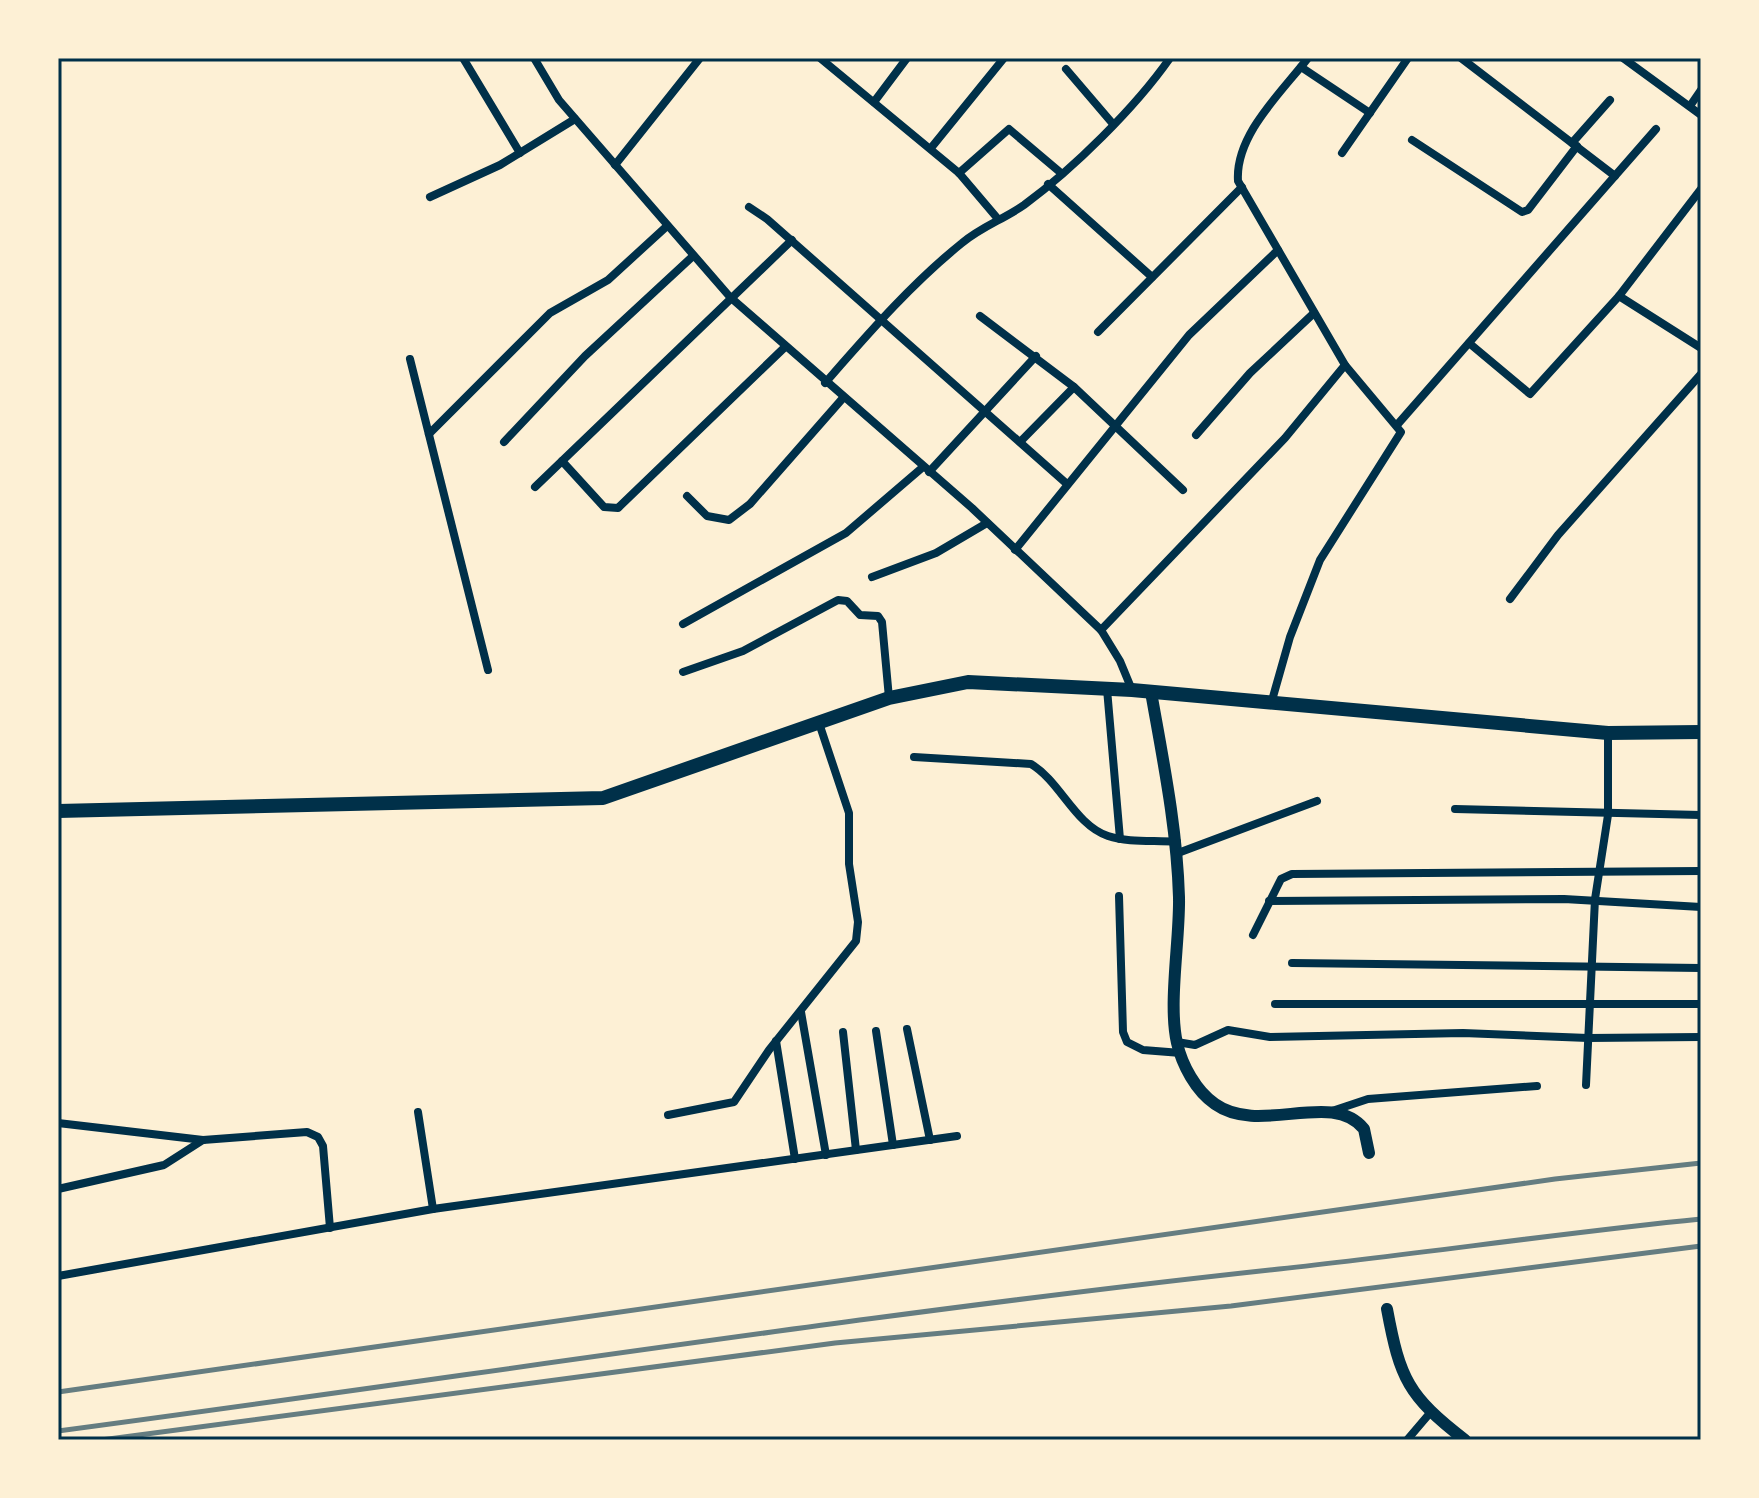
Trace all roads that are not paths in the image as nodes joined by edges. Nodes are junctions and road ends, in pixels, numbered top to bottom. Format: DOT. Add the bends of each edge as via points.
graph roads {
  1 [pos="463,58"];
  2 [pos="534,58"];
  3 [pos="700,58"];
  4 [pos="820,58"];
  5 [pos="907,58"];
  6 [pos="1004,58"];
  7 [pos="1170,58"];
  8 [pos="1308,58"];
  9 [pos="1408,58"];
  10 [pos="1461,58"];
  11 [pos="1623,58"];
  12 [pos="1301,67"];
  13 [pos="1066,69"];
  14 [pos="1701,90"];
  15 [pos="1610,100"];
  16 [pos="874,102"];
  17 [pos="1690,106"];
  18 [pos="1370,113"];
  19 [pos="1701,115"];
  20 [pos="575,119"];
  21 [pos="1113,124"];
  22 [pos="1656,129"];
  23 [pos="1412,140"];
  24 [pos="1575,144"];
  25 [pos="931,148"];
  26 [pos="520,153"];
  27 [pos="1342,153"];
  28 [pos="615,165"];
  29 [pos="959,173"];
  30 [pos="1061,173"];
  31 [pos="1615,176"];
  32 [pos="1048,184"];
  33 [pos="1242,187"];
  34 [pos="1701,189"];
  35 [pos="430,197"];
  36 [pos="749,207"];
  37 [pos="998,219"];
  38 [pos="667,226"];
  39 [pos="792,240"];
  40 [pos="1278,250"];
  41 [pos="693,256"];
  42 [pos="1152,277"];
  43 [pos="1619,296"];
  44 [pos="730,297"];
  45 [pos="1314,313"];
  46 [pos="980,316"];
  47 [pos="880,320"];
  48 [pos="1098,332"];
  49 [pos="1469,343"];
  50 [pos="785,347"];
  51 [pos="1701,348"];
  52 [pos="1036,356"];
  53 [pos="410,359"];
  54 [pos="1345,365"];
  55 [pos="1701,374"];
  56 [pos="825,383"];
  57 [pos="1074,387"];
  58 [pos="843,398"];
  59 [pos="985,411"];
  60 [pos="1115,423"];
  61 [pos="1397,425"];
  62 [pos="429,434"];
  63 [pos="1196,435"];
  64 [pos="504,442"];
  65 [pos="1020,442"];
  66 [pos="562,461"];
  67 [pos="926,469"];
  68 [pos="1067,484"];
  69 [pos="535,487"];
  70 [pos="1183,490"];
  71 [pos="687,496"];
  72 [pos="987,523"];
  73 [pos="1015,550"];
  74 [pos="872,577"];
  75 [pos="1510,599"];
  76 [pos="683,624"];
  77 [pos="1101,630"];
  78 [pos="488,670"];
  79 [pos="683,672"];
  80 [pos="1107,689"];
  81 [pos="1132,690"];
  82 [pos="1151,692"];
  83 [pos="889,698"];
  84 [pos="1271,704"];
  85 [pos="819,723"];
  86 [pos="1701,732"];
  87 [pos="1608,733"];
  88 [pos="914,757"];
  89 [pos="1317,801"];
  90 [pos="1455,809"];
  91 [pos="58,811"];
  92 [pos="1608,815"];
  93 [pos="1701,815"];
  94 [pos="1120,839"];
  95 [pos="1177,848"];
  96 [pos="1600,870"];
  97 [pos="1701,871"];
  98 [pos="1119,896"];
  99 [pos="1595,899"];
  100 [pos="1269,901"];
  101 [pos="1701,907"];
  102 [pos="1253,935"];
  103 [pos="1292,963"];
  104 [pos="1591,968"];
  105 [pos="1701,968"];
  106 [pos="1275,1004"];
  107 [pos="1701,1004"];
  108 [pos="1590,1005"];
  109 [pos="801,1012"];
  110 [pos="907,1029"];
  111 [pos="876,1031"];
  112 [pos="843,1032"];
  113 [pos="1701,1037"];
  114 [pos="1588,1038"];
  115 [pos="776,1041"];
  116 [pos="1180,1052"];
  117 [pos="1586,1085"];
  118 [pos="1537,1086"];
  119 [pos="418,1112"];
  120 [pos="1332,1112"];
  121 [pos="668,1115"];
  122 [pos="58,1123"];
  123 [pos="957,1136"];
  124 [pos="203,1140"];
  125 [pos="930,1140"];
  126 [pos="893,1145"];
  127 [pos="856,1150"];
  128 [pos="1369,1153"];
  129 [pos="826,1155"];
  130 [pos="795,1159"];
  131 [pos="58,1189"];
  132 [pos="433,1209"];
  133 [pos="330,1228"];
  134 [pos="58,1276"];
  135 [pos="1387,1309"];
  136 [pos="1430,1413"];
  137 [pos="1407,1440"];
  138 [pos="1465,1440"];
  1 -- 26 [label="street"];
  2 -- 20 [label="street"];
  3 -- 28 [label="street"];
  4 -- 16 [label="street"];
  5 -- 16 [label="street"];
  6 -- 25 [label="street"];
  7 -- 21 [label="street"];
  8 -- 12 [label="street"];
  9 -- 18 [label="street"];
  10 -- 24 [label="street"];
  11 -- 17 [label="street"];
  12 -- 18 [label="street"];
  12 -- 33 [label="street" via="1241,151 1237,167"];
  13 -- 21 [label="street"];
  14 -- 17 [label="street"];
  15 -- 24 [label="street"];
  16 -- 25 [label="street"];
  17 -- 19 [label="street"];
  18 -- 27 [label="street"];
  20 -- 26 [label="street"];
  20 -- 28 [label="street"];
  21 -- 30 [label="street"];
  22 -- 31 [label="street"];
  23 -- 24 [label="street" via="1522,212"];
  24 -- 31 [label="street"];
  25 -- 29 [label="street"];
  26 -- 35 [label="street"];
  28 -- 38 [label="street"];
  29 -- 30 [label="street" via="1009,129"];
  29 -- 37 [label="street"];
  30 -- 32 [label="street"];
  31 -- 49 [label="street"];
  32 -- 37 [label="street"];
  32 -- 42 [label="street"];
  33 -- 40 [label="street"];
  33 -- 42 [label="street"];
  34 -- 43 [label="street"];
  36 -- 39 [label="street"];
  37 -- 47 [label="street" via="959,245"];
  38 -- 41 [label="street"];
  38 -- 62 [label="street" via="608,280 550,313"];
  39 -- 44 [label="street"];
  39 -- 47 [label="street"];
  40 -- 45 [label="street"];
  40 -- 60 [label="street" via="1189,335"];
  41 -- 44 [label="street"];
  41 -- 64 [label="street" via="585,356"];
  42 -- 48 [label="street"];
  43 -- 49 [label="street" via="1530,394"];
  43 -- 51 [label="street"];
  44 -- 50 [label="street"];
  44 -- 66 [label="street"];
  45 -- 54 [label="street"];
  45 -- 63 [label="street" via="1250,373"];
  46 -- 52 [label="street"];
  47 -- 56 [label="street"];
  47 -- 59 [label="street"];
  49 -- 61 [label="street"];
  50 -- 56 [label="street"];
  50 -- 66 [label="street" via="618,508 604,507"];
  52 -- 57 [label="street"];
  52 -- 59 [label="street"];
  53 -- 62 [label="street"];
  54 -- 61 [label="street"];
  54 -- 77 [label="street" via="1285,438"];
  55 -- 75 [label="street" via="1558,535"];
  56 -- 58 [label="street"];
  57 -- 60 [label="street"];
  57 -- 65 [label="street"];
  58 -- 67 [label="street"];
  58 -- 71 [label="street" via="750,504 729,520 707,516"];
  59 -- 65 [label="street"];
  59 -- 67 [label="street"];
  60 -- 68 [label="street"];
  60 -- 70 [label="street"];
  61 -- 84 [label="street" via="1400,439 1320,560"];
  62 -- 78 [label="street"];
  65 -- 68 [label="street"];
  66 -- 69 [label="street"];
  67 -- 72 [label="street"];
  67 -- 76 [label="street" via="846,533"];
  68 -- 73 [label="street"];
  72 -- 73 [label="street"];
  72 -- 74 [label="street" via="936,553"];
  73 -- 77 [label="street"];
  77 -- 81 [label="street"];
  79 -- 83 [label="street" via="766,640 838,600 847,601 860,615 878,616 882,622"];
  80 -- 81 [label="main road"];
  80 -- 83 [label="main road" via="968,682"];
  80 -- 94 [label="street"];
  81 -- 82 [label="main road"];
  82 -- 84 [label="main road"];
  82 -- 95 [label="street"];
  83 -- 85 [label="main road"];
  84 -- 87 [label="main road"];
  85 -- 91 [label="main road" via="603,798"];
  85 -- 109 [label="street" via="851,825 848,854 858,922 856,941"];
  86 -- 87 [label="main road"];
  87 -- 92 [label="street"];
  88 -- 94 [label="street" via="1031,764 1093,828"];
  89 -- 95 [label="street"];
  90 -- 92 [label="street"];
  92 -- 93 [label="street"];
  92 -- 96 [label="street"];
  94 -- 95 [label="street"];
  95 -- 116 [label="street"];
  96 -- 97 [label="street"];
  96 -- 99 [label="street"];
  96 -- 100 [label="street" via="1292,874 1281,879"];
  98 -- 116 [label="street" via="1123,1032 1127,1042 1143,1050"];
  99 -- 100 [label="street"];
  99 -- 101 [label="street"];
  99 -- 104 [label="street"];
  100 -- 102 [label="street"];
  103 -- 104 [label="street"];
  104 -- 105 [label="street"];
  104 -- 108 [label="street"];
  106 -- 108 [label="street"];
  107 -- 108 [label="street"];
  108 -- 114 [label="street"];
  109 -- 115 [label="street"];
  109 -- 129 [label="street"];
  110 -- 125 [label="street"];
  111 -- 126 [label="street"];
  112 -- 127 [label="street"];
  113 -- 114 [label="street"];
  114 -- 116 [label="street" via="1463,1033 1270,1037 1228,1030"];
  114 -- 117 [label="street"];
  115 -- 121 [label="street" via="734,1102"];
  115 -- 130 [label="street"];
  116 -- 120 [label="street" via="1200,1091 1222,1109 1246,1117"];
  118 -- 120 [label="street" via="1368,1099"];
  119 -- 132 [label="street"];
  120 -- 128 [label="street" via="1357,1121"];
  122 -- 124 [label="street"];
  123 -- 125 [label="street"];
  124 -- 131 [label="street" via="164,1165"];
  124 -- 133 [label="street" via="307,1132 318,1137"];
  125 -- 126 [label="street"];
  126 -- 127 [label="street"];
  127 -- 129 [label="street"];
  129 -- 130 [label="street"];
  130 -- 132 [label="street"];
  132 -- 133 [label="street"];
  133 -- 134 [label="street"];
  135 -- 136 [label="street" via="1396,1358"];
  136 -- 137 [label="street"];
  136 -- 138 [label="street"];
}
